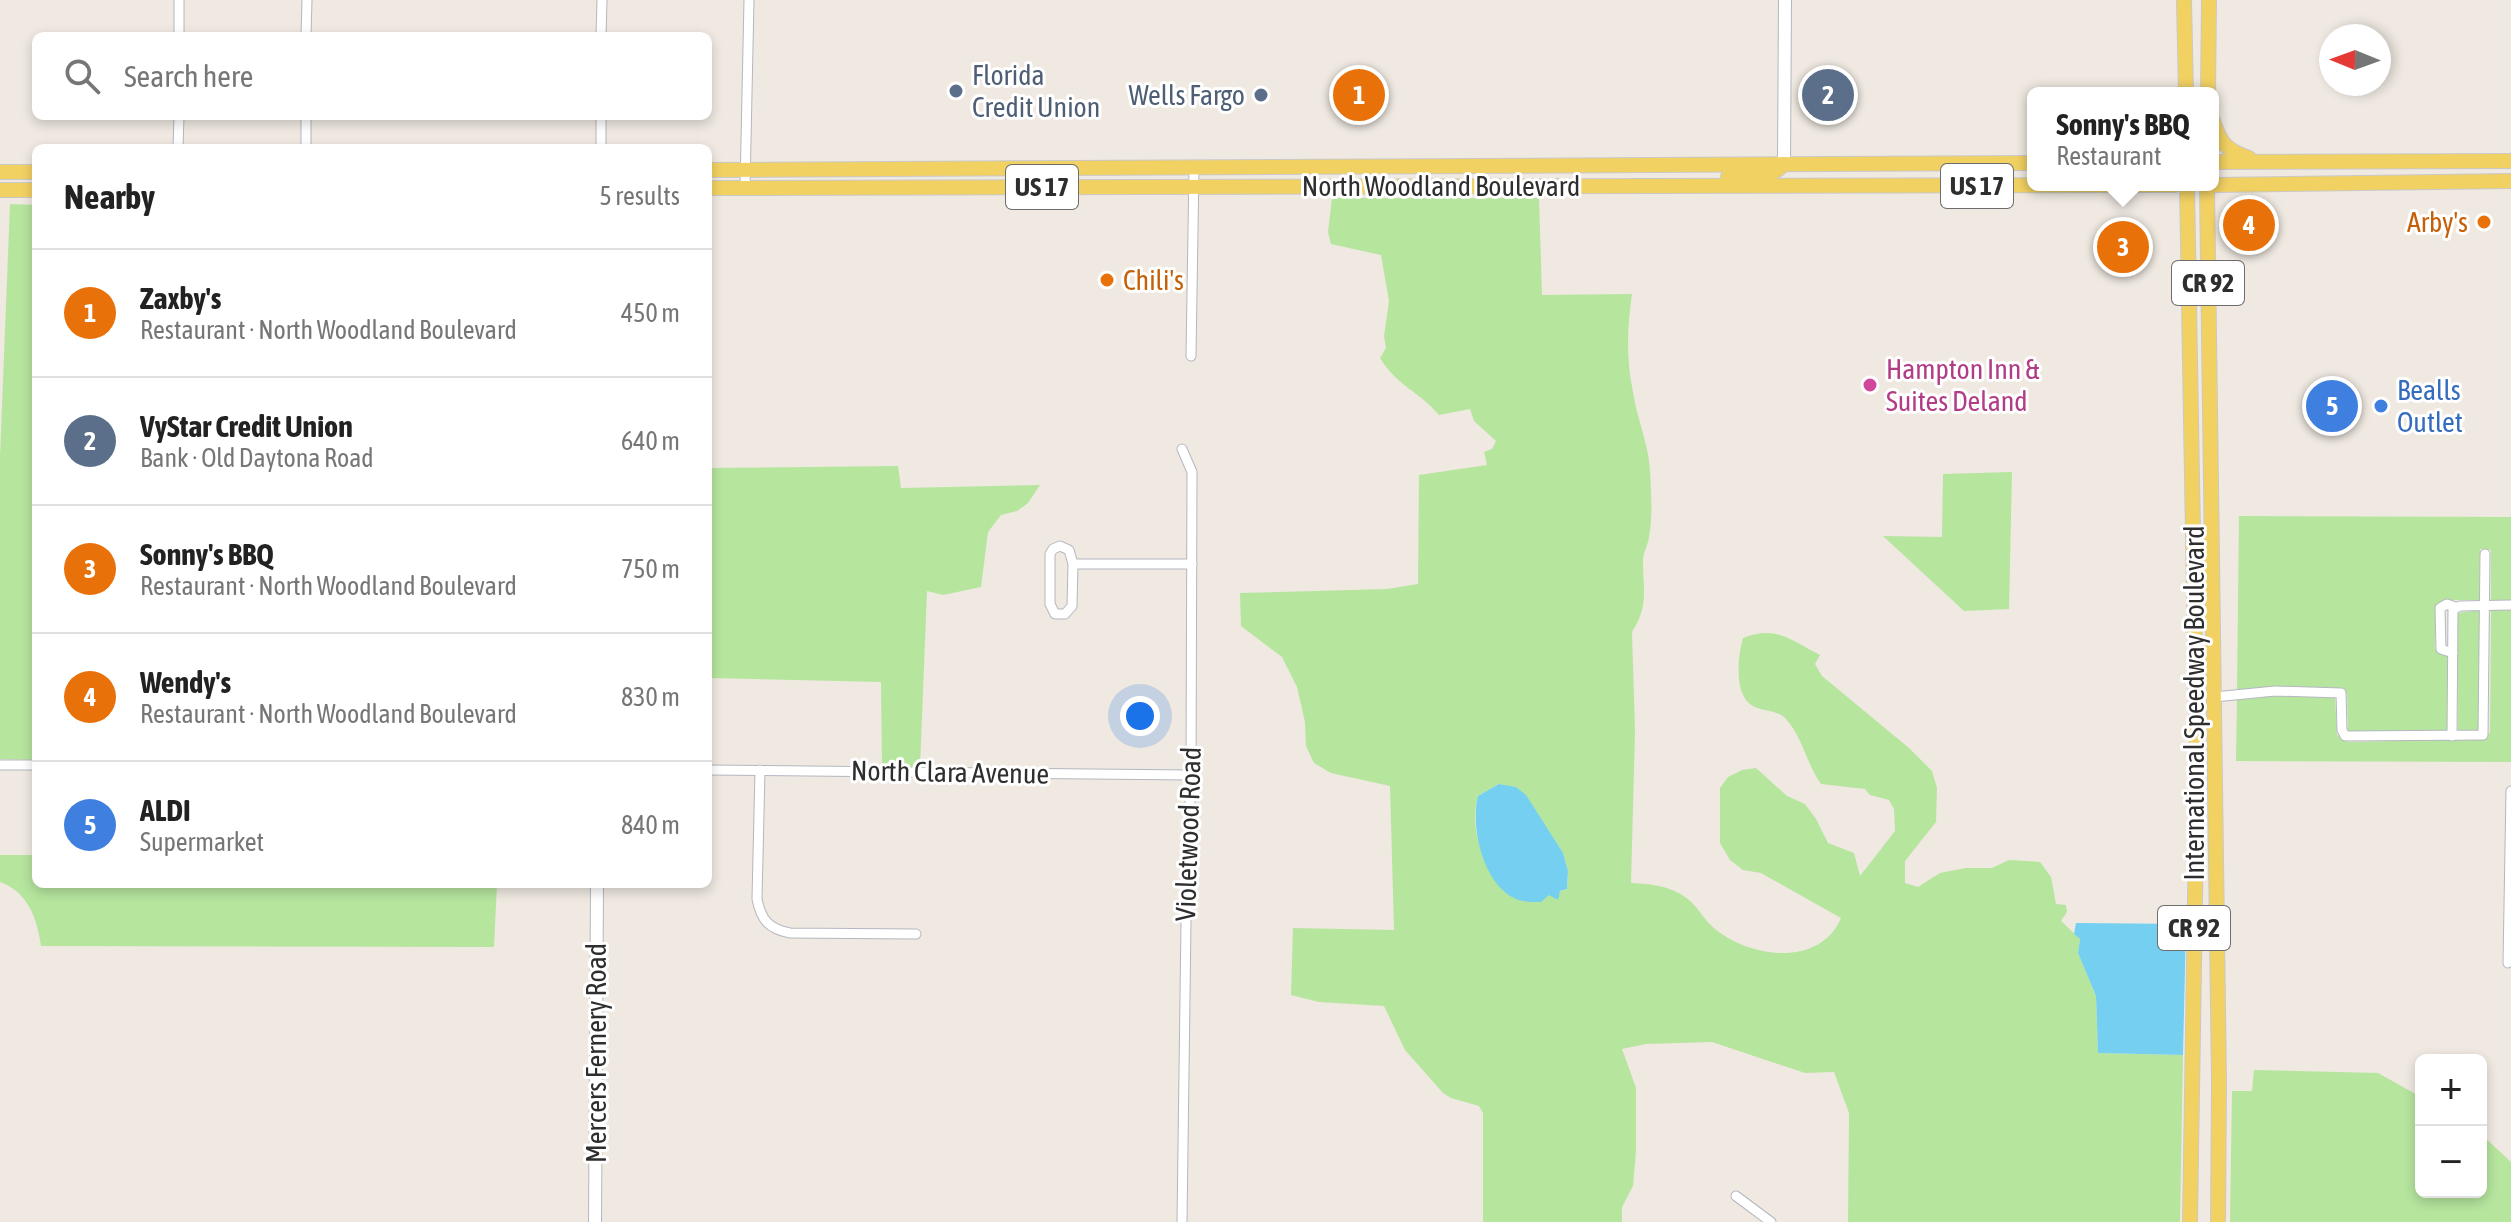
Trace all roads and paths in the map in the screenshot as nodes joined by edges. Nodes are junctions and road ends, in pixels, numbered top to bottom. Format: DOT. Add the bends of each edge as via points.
graph roads {
  1 [pos="179,0"];
  2 [pos="307,0"];
  3 [pos="602,0"];
  4 [pos="749,0"];
  5 [pos="1785,0"];
  6 [pos="2184,0"];
  7 [pos="2209,0"];
  8 [pos="179,32"];
  9 [pos="306,32"];
  10 [pos="601,32"];
  11 [pos="2186,87"];
  12 [pos="2208,87"];
  13 [pos="179,120"];
  14 [pos="306,120"];
  15 [pos="601,120"];
  16 [pos="2219,135"];
  17 [pos="178,144"];
  18 [pos="306,144"];
  19 [pos="601,144"];
  20 [pos="2261,161"];
  21 [pos="2511,161"];
  22 [pos="2219,162"];
  23 [pos="2375,162"];
  24 [pos="1936,163"];
  25 [pos="2027,163"];
  26 [pos="1784,164"];
  27 [pos="1811,164"];
  28 [pos="1489,167"];
  29 [pos="1521,167"];
  30 [pos="1194,168"];
  31 [pos="890,169"];
  32 [pos="712,170"];
  33 [pos="745,170"];
  34 [pos="0,172"];
  35 [pos="32,172"];
  36 [pos="2511,181"];
  37 [pos="2375,183"];
  38 [pos="2219,185"];
  39 [pos="1193,186"];
  40 [pos="1449,186"];
  41 [pos="1494,186"];
  42 [pos="1779,186"];
  43 [pos="1891,186"];
  44 [pos="2027,186"];
  45 [pos="890,187"];
  46 [pos="1684,187"];
  47 [pos="712,188"];
  48 [pos="745,188"];
  49 [pos="0,190"];
  50 [pos="32,190"];
  51 [pos="2187,191"];
  52 [pos="2210,191"];
  53 [pos="2188,275"];
  54 [pos="2208,275"];
  55 [pos="1191,356"];
  56 [pos="2210,382"];
  57 [pos="2190,391"];
  58 [pos="1182,449"];
  59 [pos="2192,484"];
  60 [pos="2211,489"];
  61 [pos="2485,554"];
  62 [pos="1073,564"];
  63 [pos="1192,564"];
  64 [pos="2485,605"];
  65 [pos="2511,605"];
  66 [pos="2194,621"];
  67 [pos="2213,622"];
  68 [pos="2214,697"];
  69 [pos="2452,736"];
  70 [pos="0,765"];
  71 [pos="32,765"];
  72 [pos="712,770"];
  73 [pos="760,770"];
  74 [pos="2197,770"];
  75 [pos="2215,772"];
  76 [pos="1191,775"];
  77 [pos="2511,791"];
  78 [pos="597,888"];
  79 [pos="916,934"];
  80 [pos="2508,963"];
  81 [pos="1736,1196"];
  82 [pos="595,1222"];
  83 [pos="1182,1222"];
  84 [pos="1771,1222"];
  85 [pos="2190,1222"];
  86 [pos="2218,1222"];
  1 -- 8 [label="street"];
  2 -- 9 [label="street"];
  3 -- 10 [label="street"];
  4 -- 33 [label="street"];
  5 -- 26 [label="street"];
  6 -- 11 [label="main road"];
  7 -- 12 [label="main road"];
  13 -- 17 [label="street"];
  14 -- 18 [label="street"];
  15 -- 19 [label="street"];
  16 -- 20 [label="main road" via="2234,153"];
  20 -- 22 [label="main road"];
  20 -- 23 [label="main road"];
  21 -- 23 [label="main road"];
  23 -- 37 [label="street"];
  24 -- 25 [label="main road, North Woodland Boulevard / US 17"];
  24 -- 27 [label="main road, North Woodland Boulevard / US 17"];
  24 -- 43 [label="main road" via="1920,176"];
  26 -- 27 [label="main road, North Woodland Boulevard / US 17"];
  26 -- 29 [label="main road, North Woodland Boulevard / US 17"];
  26 -- 46 [label="main road" via="1767,176 1727,177"];
  27 -- 42 [label="main road"];
  28 -- 29 [label="main road, North Woodland Boulevard / US 17"];
  28 -- 30 [label="main road, North Woodland Boulevard / US 17"];
  28 -- 40 [label="main road" via="1475,179"];
  29 -- 41 [label="main road" via="1502,174"];
  30 -- 31 [label="main road, North Woodland Boulevard / US 17"];
  30 -- 39 [label="street"];
  31 -- 33 [label="main road, North Woodland Boulevard / US 17"];
  31 -- 45 [label="street"];
  32 -- 33 [label="main road, North Woodland Boulevard / US 17"];
  33 -- 48 [label="street"];
  34 -- 35 [label="main road"];
  36 -- 37 [label="main road"];
  37 -- 38 [label="main road"];
  39 -- 40 [label="main road, North Woodland Boulevard / US 17"];
  39 -- 45 [label="main road, North Woodland Boulevard / US 17"];
  39 -- 55 [label="street"];
  40 -- 41 [label="main road, North Woodland Boulevard / US 17"];
  41 -- 46 [label="main road, North Woodland Boulevard / US 17"];
  42 -- 43 [label="main road, North Woodland Boulevard / US 17"];
  42 -- 46 [label="main road, North Woodland Boulevard / US 17"];
  43 -- 44 [label="main road, North Woodland Boulevard / US 17"];
  45 -- 48 [label="main road, North Woodland Boulevard / US 17"];
  47 -- 48 [label="main road, North Woodland Boulevard / US 17"];
  49 -- 50 [label="main road"];
  51 -- 53 [label="main road, International Speedway Boulevard / CR 92"];
  52 -- 54 [label="main road, International Speedway Boulevard / CR 92"];
  53 -- 54 [label="main road"];
  53 -- 57 [label="main road, International Speedway Boulevard / CR 92"];
  54 -- 56 [label="main road, International Speedway Boulevard / CR 92"];
  56 -- 57 [label="main road"];
  56 -- 60 [label="main road, International Speedway Boulevard / CR 92"];
  57 -- 59 [label="main road, International Speedway Boulevard / CR 92"];
  58 -- 63 [label="street, Violetwood Road" via="1192,472"];
  59 -- 60 [label="main road"];
  59 -- 66 [label="main road, International Speedway Boulevard / CR 92"];
  60 -- 67 [label="main road, International Speedway Boulevard / CR 92"];
  61 -- 64 [label="street"];
  62 -- 62 [label="street" via="1072,606 1065,614 1055,614 1050,604 1050,554 1060,546 1069,550"];
  62 -- 63 [label="street"];
  63 -- 76 [label="street, Violetwood Road"];
  64 -- 65 [label="street"];
  64 -- 69 [label="street" via="2455,607 2453,612"];
  64 -- 69 [label="street" via="2484,732"];
  66 -- 67 [label="main road"];
  66 -- 74 [label="main road, International Speedway Boulevard / CR 92"];
  67 -- 68 [label="main road, International Speedway Boulevard / CR 92"];
  68 -- 69 [label="street" via="2275,691 2341,693 2345,736"];
  68 -- 75 [label="main road, International Speedway Boulevard / CR 92"];
  70 -- 71 [label="street"];
  72 -- 73 [label="street, North Clara Avenue"];
  73 -- 76 [label="street, North Clara Avenue"];
  73 -- 79 [label="street" via="757,899 767,925 790,933"];
  74 -- 75 [label="main road"];
  74 -- 85 [label="main road, International Speedway Boulevard / CR 92"];
  75 -- 86 [label="main road, International Speedway Boulevard / CR 92"];
  76 -- 83 [label="street, Violetwood Road"];
  77 -- 80 [label="street"];
  78 -- 82 [label="street, Mercers Fernery Road"];
  81 -- 84 [label="street"];
}
